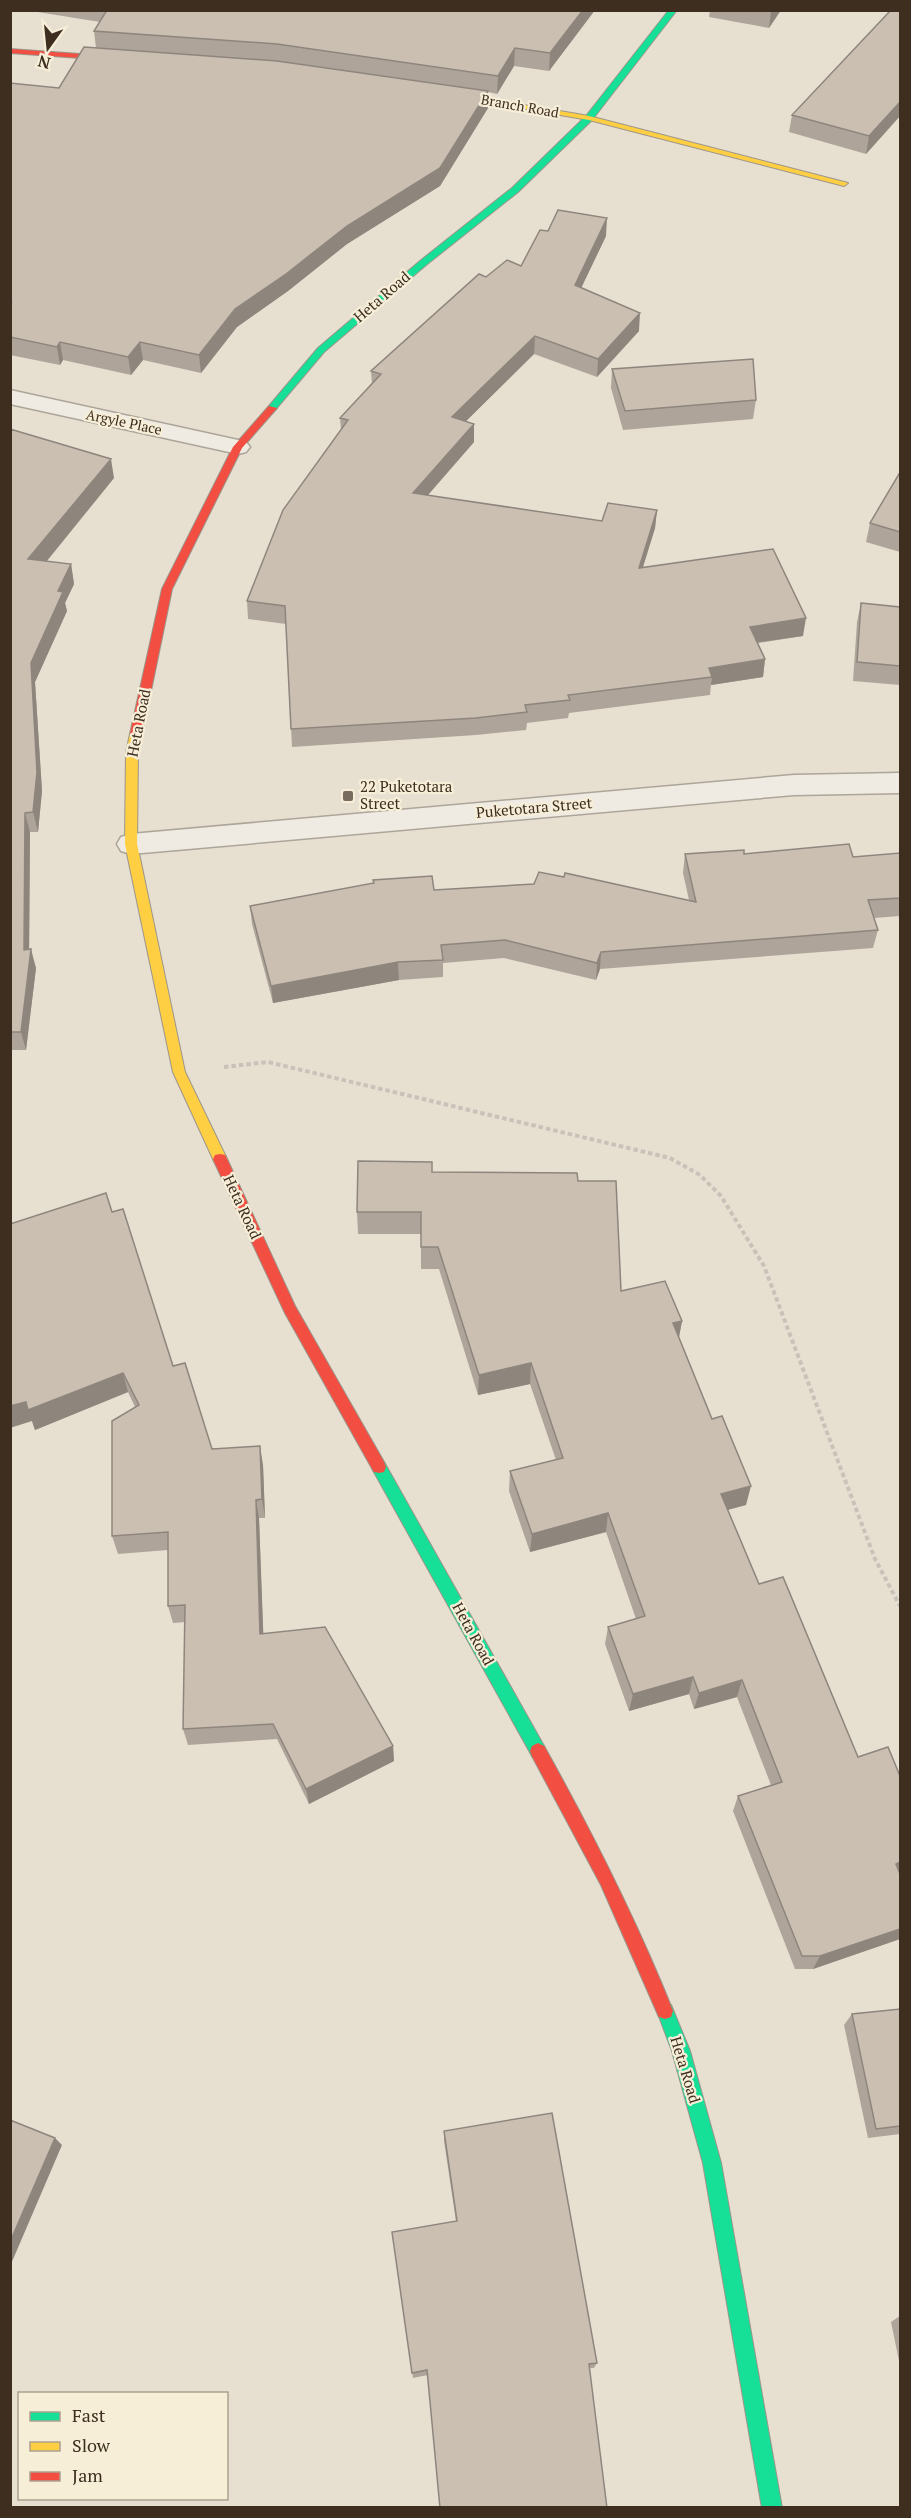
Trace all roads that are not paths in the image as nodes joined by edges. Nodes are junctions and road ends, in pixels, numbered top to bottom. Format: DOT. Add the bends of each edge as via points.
graph roads {
  1 [pos="673,10"];
  2 [pos="10,51"];
  3 [pos="138,60"];
  4 [pos="430,91"];
  5 [pos="589,118"];
  6 [pos="844,183"];
  7 [pos="10,397"];
  8 [pos="238,447"];
  9 [pos="900,783"];
  10 [pos="131,844"];
  11 [pos="772,2508"];
  1 -- 5 [label="street, Heta Road"];
  2 -- 3 [label="street"];
  4 -- 5 [label="street, Branch Road"];
  5 -- 6 [label="street, Branch Road"];
  5 -- 8 [label="street, Heta Road" via="515,190 321,350"];
  7 -- 8 [label="street, Argyle Place"];
  8 -- 10 [label="street, Heta Road" via="167,589 132,753"];
  9 -- 10 [label="street, Puketotara Street" via="794,785"];
  10 -- 11 [label="street, Heta Road" via="179,1072 290,1309 565,1798 641,1950 681,2050 712,2163"];
}
